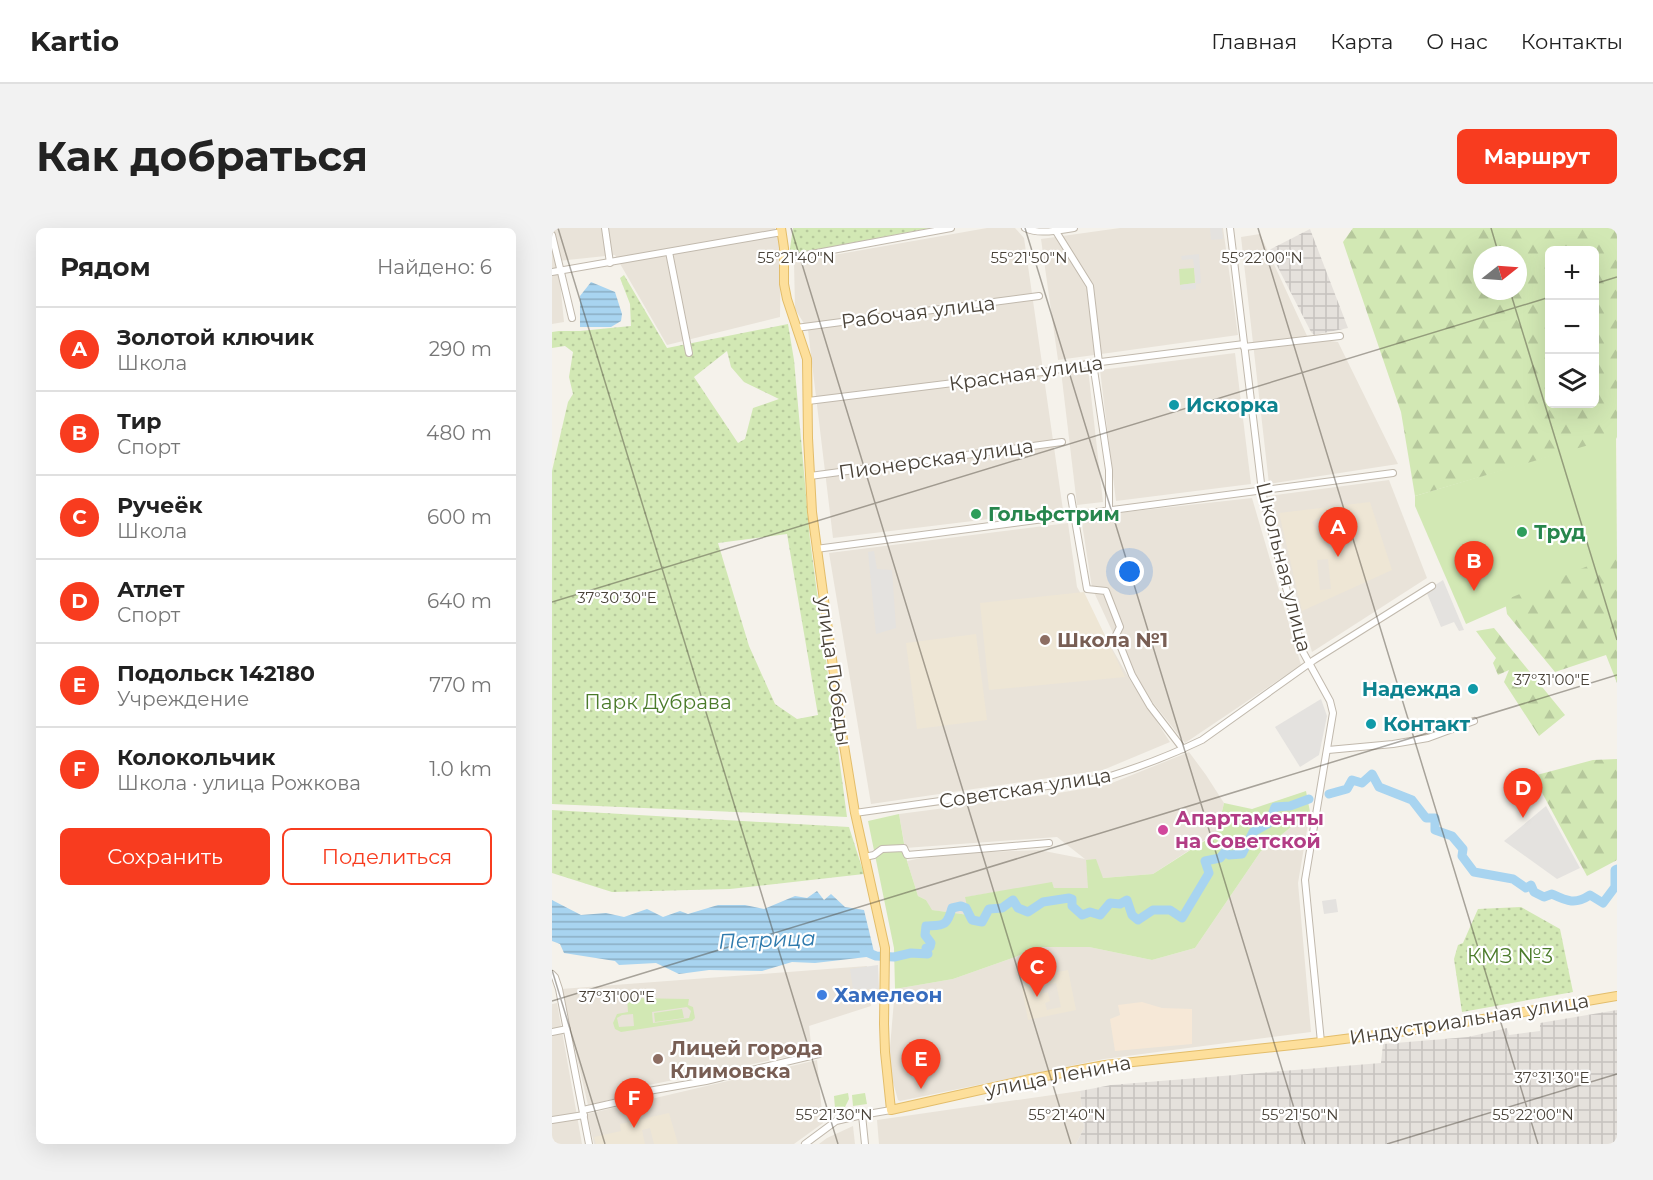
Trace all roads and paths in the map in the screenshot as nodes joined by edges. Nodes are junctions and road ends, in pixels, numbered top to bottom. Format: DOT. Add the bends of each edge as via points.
graph roads {
  1 [pos="605,228"];
  2 [pos="951,228"];
  3 [pos="1074,228"];
  4 [pos="1230,228"];
  5 [pos="1027,229"];
  6 [pos="782,230"];
  7 [pos="1055,230"];
  8 [pos="552,235"];
  9 [pos="669,252"];
  10 [pos="784,259"];
  11 [pos="610,263"];
  12 [pos="556,271"];
  13 [pos="1039,296"];
  14 [pos="572,318"];
  15 [pos="796,328"];
  16 [pos="1340,336"];
  17 [pos="1244,346"];
  18 [pos="689,353"];
  19 [pos="1096,363"];
  20 [pos="808,401"];
  21 [pos="1062,442"];
  22 [pos="1393,473"];
  23 [pos="810,476"];
  24 [pos="1262,491"];
  25 [pos="1071,496"];
  26 [pos="1109,511"];
  27 [pos="1075,514"];
  28 [pos="816,549"];
  29 [pos="1432,586"];
  30 [pos="1309,664"];
  31 [pos="1474,721"];
  32 [pos="1183,749"];
  33 [pos="1328,750"];
  34 [pos="855,813"];
  35 [pos="1049,843"];
  36 [pos="865,857"];
  37 [pos="554,976"];
  38 [pos="1617,996"];
  39 [pos="567,1029"];
  40 [pos="552,1032"];
  41 [pos="1321,1042"];
  42 [pos="819,1054"];
  43 [pos="891,1110"];
  44 [pos="583,1112"];
  45 [pos="862,1115"];
  46 [pos="552,1120"];
  47 [pos="589,1144"];
  48 [pos="806,1144"];
  49 [pos="865,1144"];
  1 -- 11 [label="street"];
  2 -- 10 [label="street"];
  3 -- 7 [label="street"];
  4 -- 17 [label="street, Школьная улица"];
  5 -- 7 [label="street"];
  6 -- 9 [label="street"];
  6 -- 10 [label="main road, улица Победы"];
  7 -- 19 [label="street" via="1090,286"];
  8 -- 12 [label="street"];
  9 -- 11 [label="street"];
  9 -- 18 [label="street"];
  10 -- 15 [label="main road, улица Победы" via="784,284"];
  11 -- 12 [label="street"];
  12 -- 14 [label="street"];
  13 -- 15 [label="street, Рабочая улица"];
  15 -- 20 [label="main road, улица Победы" via="807,359"];
  16 -- 17 [label="street, Красная улица"];
  17 -- 19 [label="street, Красная улица"];
  17 -- 24 [label="street, Школьная улица"];
  19 -- 20 [label="street, Красная улица"];
  19 -- 26 [label="street" via="1109,470"];
  20 -- 23 [label="main road, улица Победы"];
  21 -- 23 [label="street, Пионерская улица"];
  22 -- 24 [label="street"];
  23 -- 28 [label="main road, улица Победы"];
  24 -- 26 [label="street"];
  24 -- 30 [label="street, Школьная улица"];
  25 -- 27 [label="street"];
  26 -- 27 [label="street"];
  27 -- 28 [label="street"];
  27 -- 32 [label="street" via="1087,589 1106,591 1120,627 1116,635 1132,675"];
  28 -- 34 [label="main road, улица Победы"];
  29 -- 30 [label="street, Советская улица"];
  30 -- 32 [label="street, Советская улица" via="1202,740"];
  30 -- 33 [label="street, Школьная улица" via="1332,707"];
  31 -- 33 [label="street" via="1428,738"];
  32 -- 34 [label="street, Советская улица" via="1104,778"];
  33 -- 41 [label="street, Школьная улица" via="1305,880"];
  34 -- 36 [label="main road, улица Победы"];
  35 -- 36 [label="street" via="907,855 904,848 882,849"];
  36 -- 43 [label="main road, улица Победы" via="885,948 884,1033"];
  37 -- 39 [label="street"];
  38 -- 41 [label="main road, Индустриальная улица"];
  39 -- 40 [label="street"];
  39 -- 44 [label="street"];
  41 -- 43 [label="main road, улица Ленина" via="1105,1065"];
  42 -- 44 [label="street" via="636,1093 627,1100"];
  43 -- 45 [label="street, улица Ленина"];
  44 -- 46 [label="street"];
  44 -- 47 [label="street"];
  45 -- 48 [label="street, улица Ленина" via="836,1122"];
  45 -- 49 [label="street"];
}
